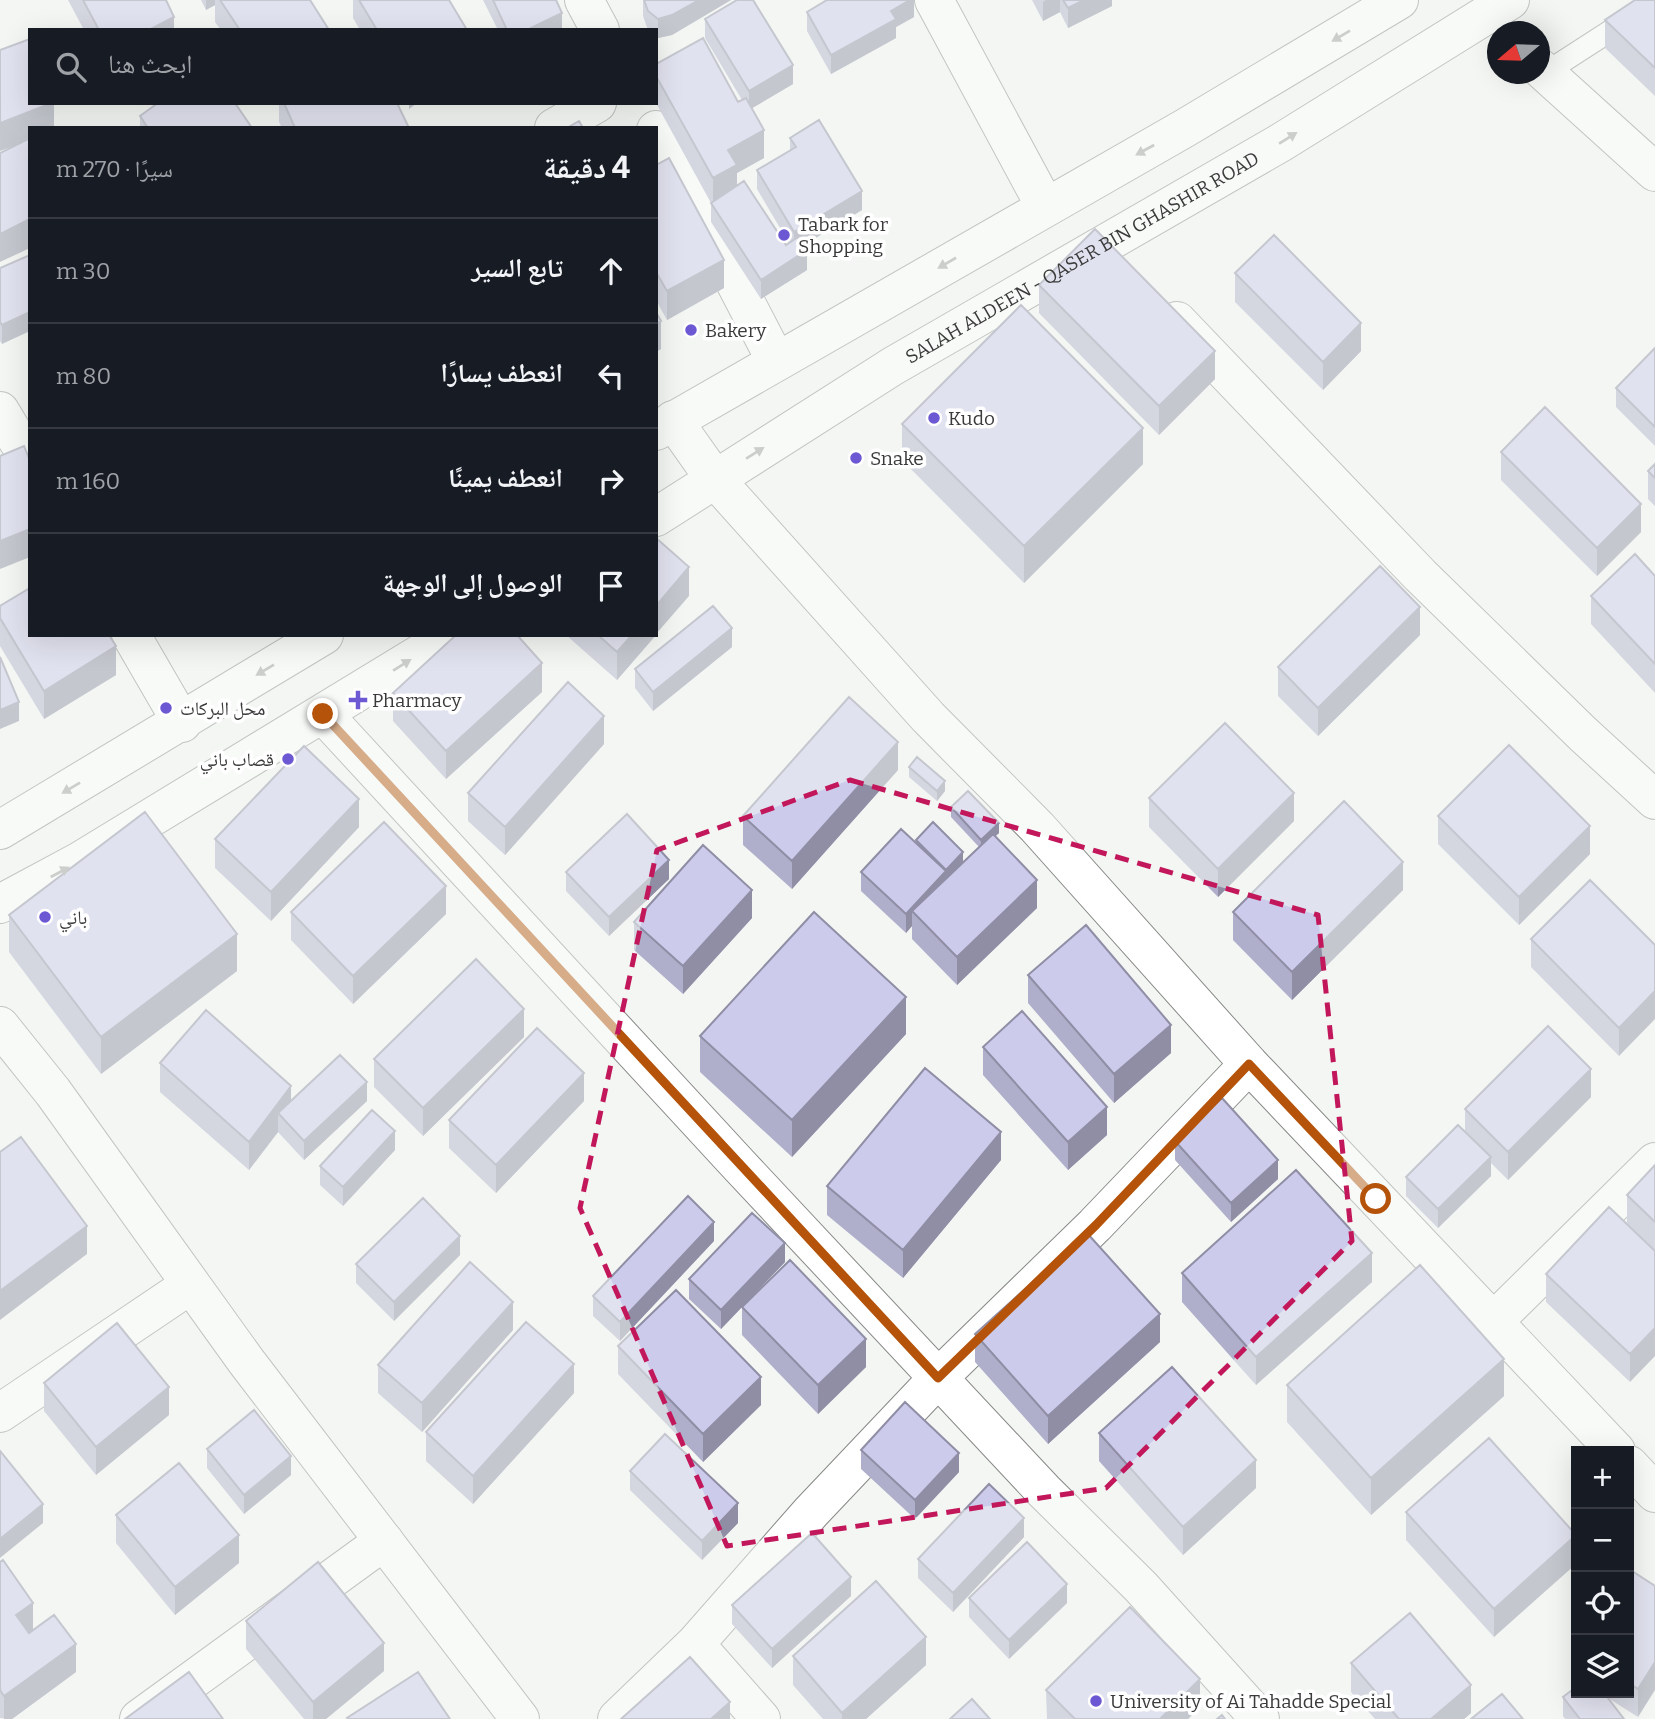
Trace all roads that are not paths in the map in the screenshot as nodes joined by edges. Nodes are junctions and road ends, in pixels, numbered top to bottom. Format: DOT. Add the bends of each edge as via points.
graph roads {
  1 [pos="584,0"];
  2 [pos="934,0"];
  3 [pos="1399,0"];
  4 [pos="1655,2"];
  5 [pos="1498,16"];
  6 [pos="599,28"];
  7 [pos="1550,65"];
  8 [pos="1550,77"];
  9 [pos="594,105"];
  10 [pos="641,105"];
  11 [pos="557,126"];
  12 [pos="653,126"];
  13 [pos="658,135"];
  14 [pos="1655,172"];
  15 [pos="1045,206"];
  16 [pos="1104,246"];
  17 [pos="776,362"];
  18 [pos="665,425"];
  19 [pos="714,478"];
  20 [pos="658,516"];
  21 [pos="132,637"];
  22 [pos="321,637"];
  23 [pos="448,637"];
  24 [pos="323,714"];
  25 [pos="182,723"];
  26 [pos="1655,800"];
  27 [pos="0,830"];
  28 [pos="0,904"];
  29 [pos="0,1026"];
  30 [pos="1249,1064"];
  31 [pos="1655,1161"];
  32 [pos="191,1285"];
  33 [pos="1493,1322"];
  34 [pos="938,1378"];
  35 [pos="0,1413"];
  36 [pos="1611,1446"];
  37 [pos="1634,1470"];
  38 [pos="1655,1493"];
  39 [pos="384,1541"];
  40 [pos="695,1644"];
  41 [pos="139,1719"];
  42 [pos="520,1719"];
  43 [pos="617,1719"];
  44 [pos="761,1719"];
  45 [pos="1260,1719"];
  1 -- 6 [label="main road"];
  2 -- 15 [label="main road"];
  3 -- 15 [label="main road, one-way"];
  4 -- 7 [label="lane"];
  16 -- 5 [label="main road, SALAH ALDEEN - QASER BIN GHASHIR ROAD, one-way"];
  8 -- 14 [label="main road"];
  9 -- 11 [label="main road"];
  10 -- 12 [label="main road"];
  13 -- 17 [label="main road"];
  15 -- 17 [label="main road, one-way"];
  19 -- 16 [label="main road, SALAH ALDEEN - QASER BIN GHASHIR ROAD, one-way" via="893,366"];
  16 -- 26 [label="main road" via="1420,575"];
  17 -- 18 [label="main road"];
  18 -- 19 [label="main road"];
  19 -- 20 [label="main road, SALAH ALDEEN - QASER BIN GHASHIR ROAD"];
  19 -- 30 [label="main road"];
  21 -- 25 [label="main road"];
  22 -- 25 [label="main road, one-way"];
  24 -- 23 [label="main road, one-way"];
  28 -- 24 [label="main road, one-way"];
  24 -- 34 [label="main road"];
  25 -- 27 [label="main road, one-way"];
  29 -- 32 [label="main road"];
  30 -- 33 [label="main road"];
  30 -- 34 [label="main road" via="1096,1225"];
  31 -- 33 [label="main road"];
  32 -- 35 [label="main road"];
  32 -- 39 [label="main road"];
  33 -- 36 [label="main road"];
  34 -- 40 [label="main road"];
  34 -- 45 [label="main road" via="1141,1587"];
  37 -- 38 [label="main road"];
  39 -- 41 [label="main road"];
  39 -- 42 [label="main road"];
  40 -- 43 [label="main road"];
  40 -- 44 [label="main road"];
}
